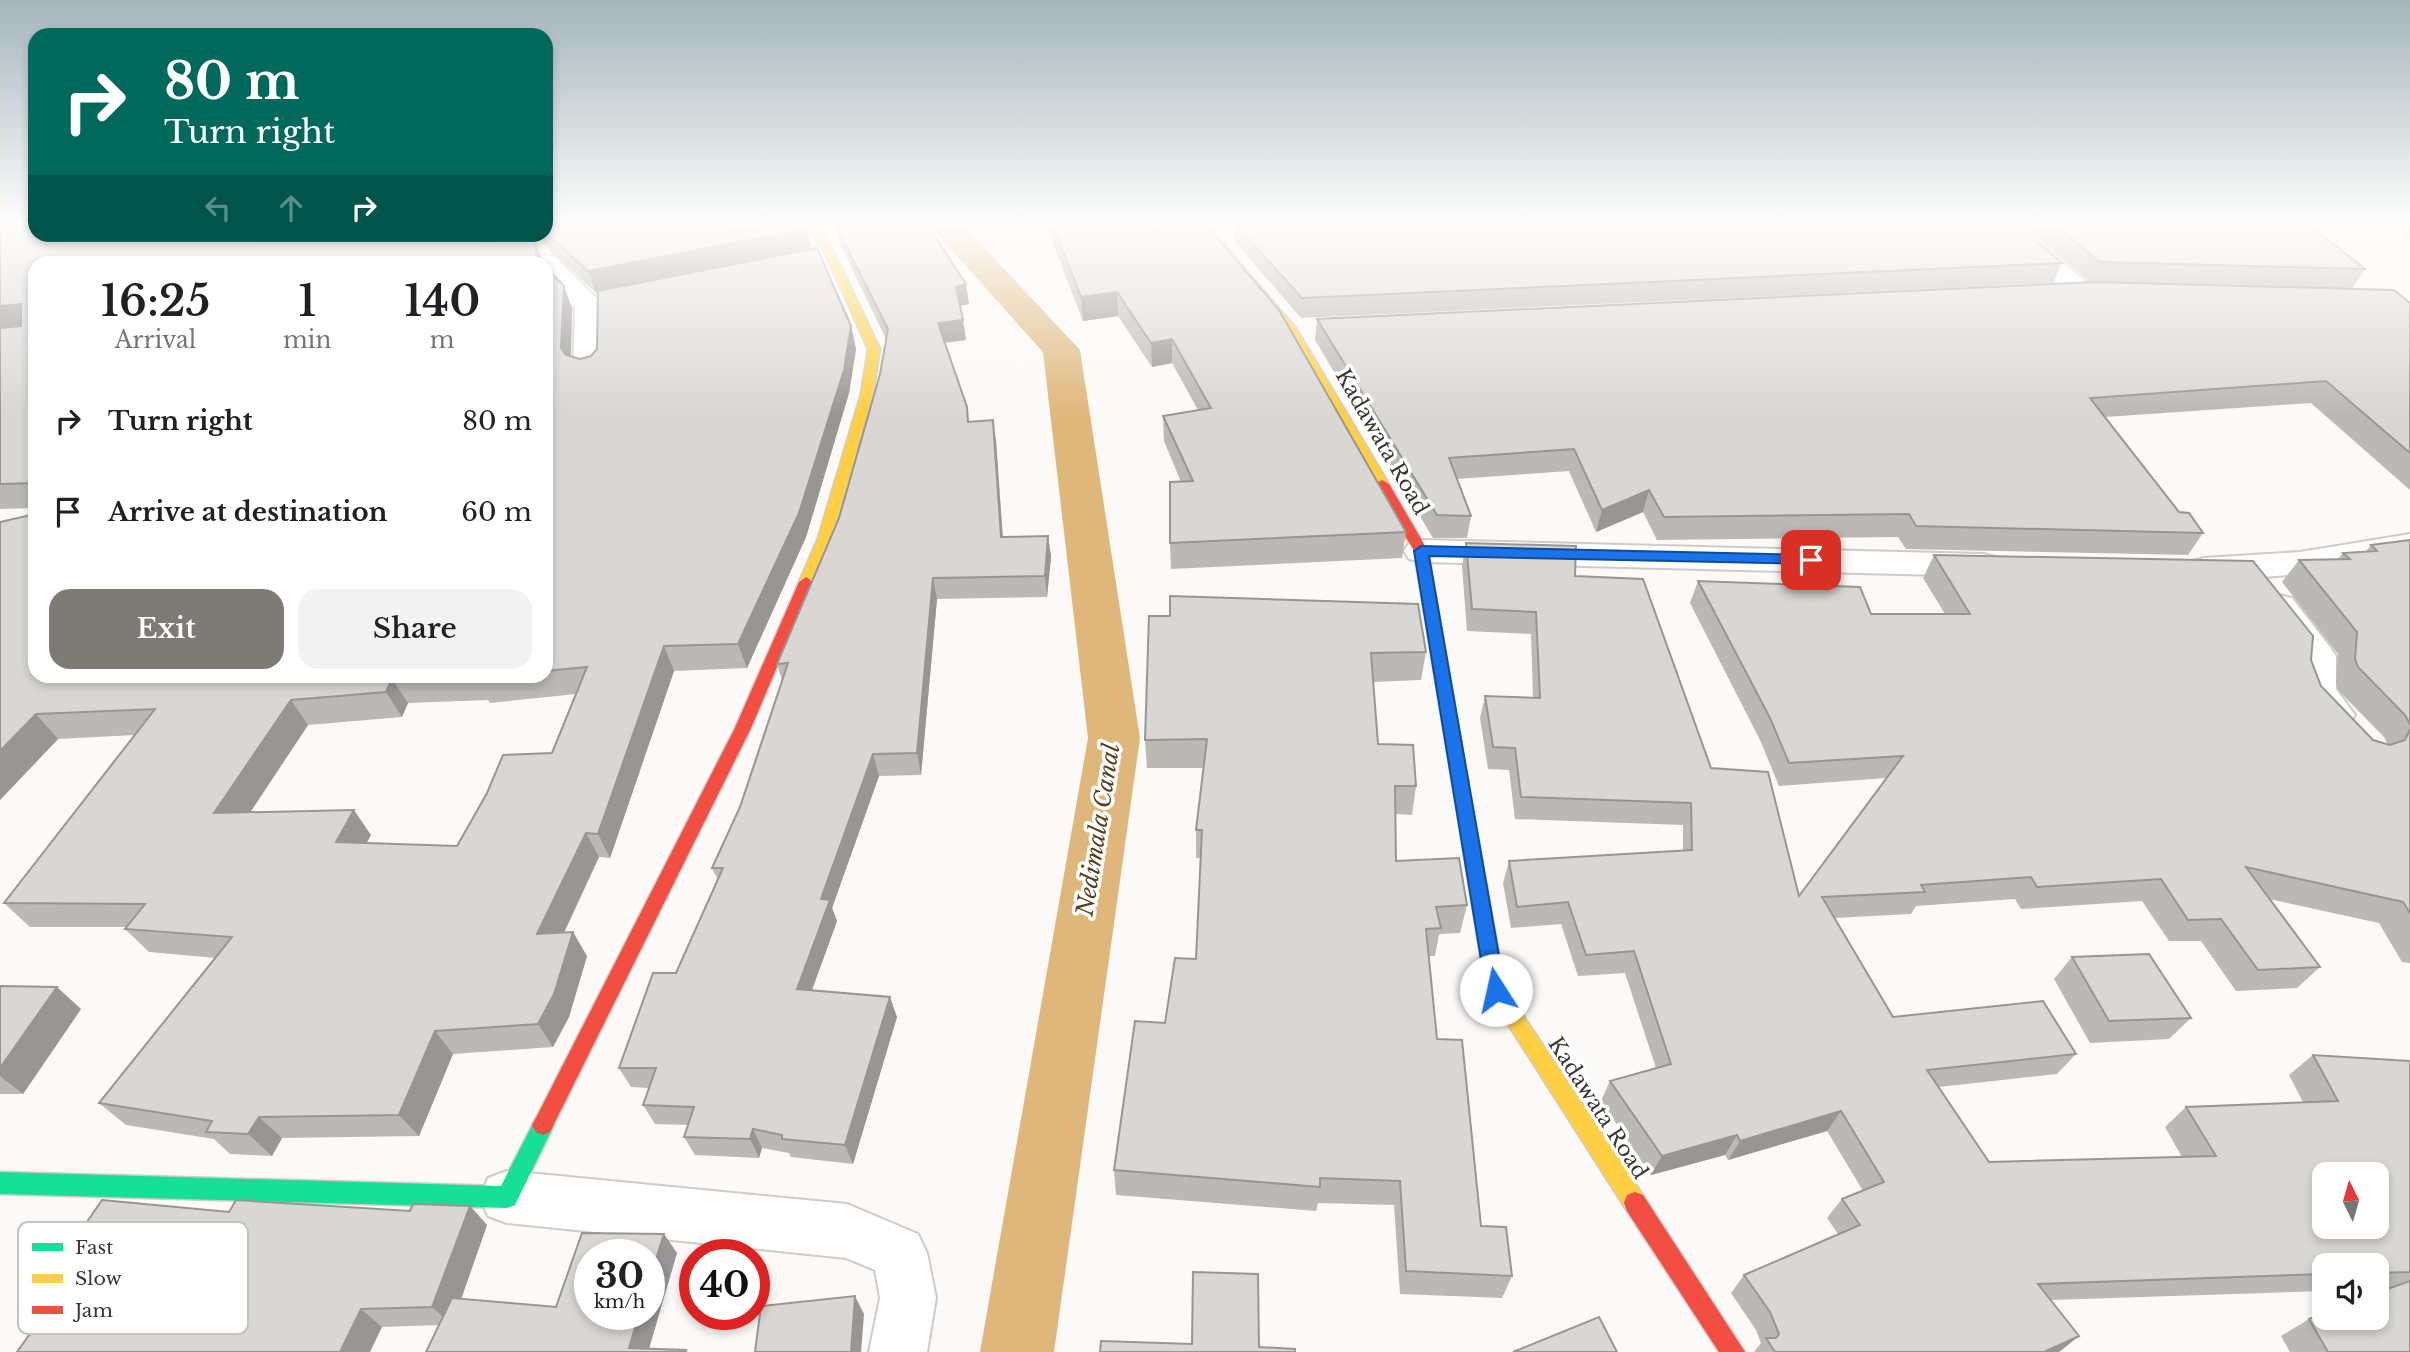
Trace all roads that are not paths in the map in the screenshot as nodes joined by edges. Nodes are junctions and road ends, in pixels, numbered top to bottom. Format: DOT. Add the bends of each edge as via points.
graph roads {
  1 [pos="572,289"];
  2 [pos="846,289"];
  3 [pos="1262,289"];
  4 [pos="2087,289"];
  5 [pos="670,290"];
  6 [pos="2091,292"];
  7 [pos="2057,293"];
  8 [pos="589,306"];
  9 [pos="588,371"];
  10 [pos="2410,545"];
  11 [pos="1421,551"];
  12 [pos="2014,566"];
  13 [pos="2247,567"];
  14 [pos="2173,570"];
  15 [pos="2360,741"];
  16 [pos="0,1183"];
  17 [pos="507,1197"];
  18 [pos="898,1352"];
  19 [pos="1732,1352"];
  1 -- 8 [label="street"];
  2 -- 17 [label="street" via="874,349 867,394 825,538 743,728"];
  3 -- 11 [label="street, Kadawata Road" via="1299,330"];
  4 -- 6 [label="street"];
  5 -- 8 [label="street"];
  6 -- 7 [label="street"];
  8 -- 9 [label="street"];
  10 -- 13 [label="street" via="2300,564"];
  11 -- 12 [label="street"];
  11 -- 19 [label="street, Kadawata Road" via="1496,990"];
  13 -- 14 [label="street"];
  13 -- 15 [label="street" via="2317,656 2314,682 2318,697"];
  16 -- 17 [label="street"];
  17 -- 18 [label="street" via="847,1231 899,1253 908,1298"];
}
